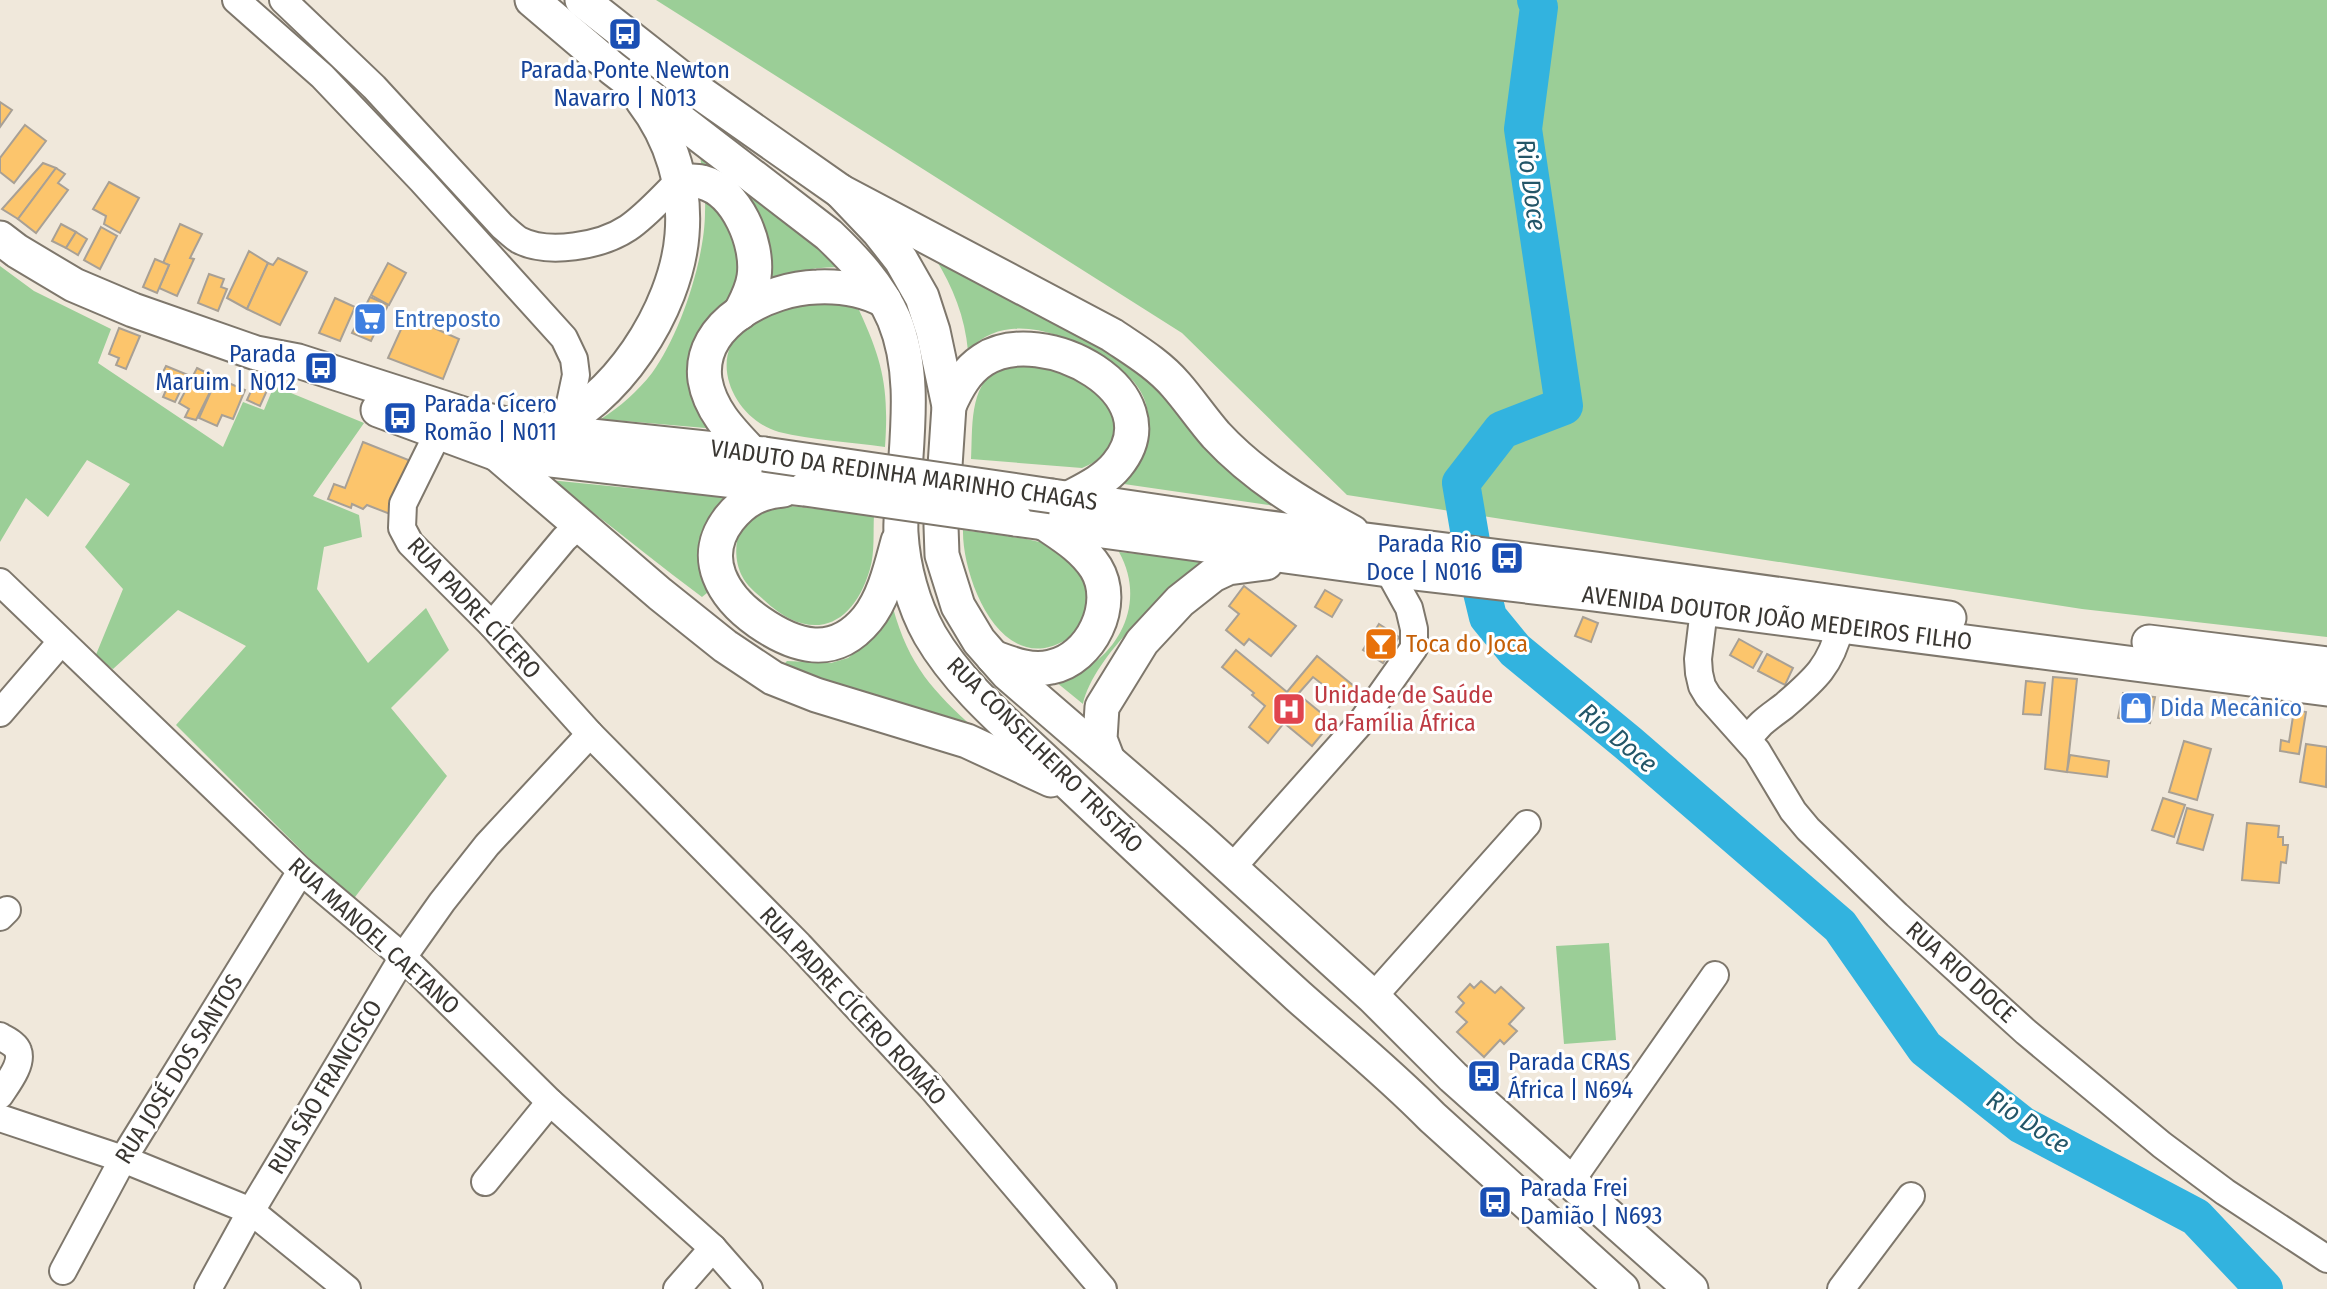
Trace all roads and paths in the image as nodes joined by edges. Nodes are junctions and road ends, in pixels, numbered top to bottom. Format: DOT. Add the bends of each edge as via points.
graph roads {
  1 [pos="236,0"];
  2 [pos="283,0"];
  3 [pos="532,0"];
  4 [pos="582,0"];
  5 [pos="612,68"];
  6 [pos="680,180"];
  7 [pos="840,191"];
  8 [pos="0,238"];
  9 [pos="885,301"];
  10 [pos="740,313"];
  11 [pos="256,353"];
  12 [pos="948,406"];
  13 [pos="555,426"];
  14 [pos="439,431"];
  15 [pos="758,453"];
  16 [pos="504,455"];
  17 [pos="801,488"];
  18 [pos="1044,509"];
  19 [pos="579,525"];
  20 [pos="1262,527"];
  21 [pos="901,532"];
  22 [pos="1228,549"];
  23 [pos="1359,552"];
  24 [pos="1399,563"];
  25 [pos="1589,581"];
  26 [pos="0,582"];
  27 [pos="1704,609"];
  28 [pos="492,625"];
  29 [pos="1840,627"];
  30 [pos="61,642"];
  31 [pos="990,655"];
  32 [pos="2327,664"];
  33 [pos="2327,689"];
  34 [pos="0,713"];
  35 [pos="590,734"];
  36 [pos="1749,740"];
  37 [pos="1108,760"];
  38 [pos="1082,795"];
  39 [pos="1527,824"];
  40 [pos="1231,869"];
  41 [pos="301,871"];
  42 [pos="403,957"];
  43 [pos="1715,975"];
  44 [pos="1373,997"];
  45 [pos="0,1036"];
  46 [pos="0,1095"];
  47 [pos="550,1102"];
  48 [pos="0,1118"];
  49 [pos="123,1159"];
  50 [pos="1571,1181"];
  51 [pos="485,1182"];
  52 [pos="1911,1196"];
  53 [pos="251,1211"];
  54 [pos="713,1248"];
  55 [pos="2327,1259"];
  56 [pos="63,1271"];
  57 [pos="208,1289"];
  58 [pos="347,1289"];
  59 [pos="677,1289"];
  60 [pos="749,1289"];
  61 [pos="1103,1289"];
  62 [pos="1622,1289"];
  63 [pos="1691,1289"];
  64 [pos="1841,1289"];
  1 -- 13 [label="street" via="322,76 564,338 576,375"];
  2 -- 6 [label="street" via="374,87 519,240 562,248 592,243 627,229"];
  3 -- 5 [label="main road"];
  4 -- 7 [label="main road" via="699,92"];
  5 -- 6 [label="main road" via="655,118"];
  5 -- 9 [label="main road, RUA CONSELHEIRO TRISTÃO" via="829,235 868,274"];
  6 -- 10 [label="main road" via="704,183 726,196 742,219 754,252 755,275"];
  6 -- 13 [label="main road" via="682,237 666,297 631,361 605,392"];
  7 -- 12 [label="main road, RUA CONSELHEIRO TRISTÃO" via="901,260 922,298 942,363"];
  7 -- 23 [label="main road" via="1112,335 1144,357 1259,475 1328,520"];
  8 -- 11 [label="main road" via="102,299"];
  9 -- 10 [label="main road" via="846,288 815,287 774,296"];
  9 -- 21 [label="main road, RUA CONSELHEIRO TRISTÃO" via="903,348 907,376"];
  10 -- 15 [label="main road" via="713,338 705,359 705,379 721,419"];
  11 -- 13 [label="main road" via="298,361 476,418"];
  11 -- 14 [label="main road" via="302,380"];
  12 -- 18 [label="main road" via="958,384 984,359 999,352 1054,351 1112,385 1132,418 1126,451 1108,475"];
  12 -- 31 [label="main road, RUA CONSELHEIRO TRISTÃO" via="942,555 958,606"];
  13 -- 15 [label="main road, VIADUTO DA REDINHA MARINHO CHAGAS"];
  14 -- 16 [label="main road"];
  14 -- 28 [label="street, RUA PADRE CÍCERO" via="403,504 402,527 410,543"];
  15 -- 18 [label="main road, VIADUTO DA REDINHA MARINHO CHAGAS, bridge"];
  16 -- 17 [label="main road, VIADUTO DA REDINHA MARINHO CHAGAS"];
  16 -- 19 [label="main road"];
  17 -- 18 [label="main road, VIADUTO DA REDINHA MARINHO CHAGAS, bridge"];
  17 -- 21 [label="main road" via="748,499 721,531 716,551 718,574 726,590 748,614 780,636 819,646 856,630 881,595"];
  18 -- 20 [label="main road, VIADUTO DA REDINHA MARINHO CHAGAS"];
  18 -- 22 [label="main road, VIADUTO DA REDINHA MARINHO CHAGAS"];
  18 -- 31 [label="main road" via="1097,569 1104,598 1102,616 1087,643 1067,663 1037,669"];
  19 -- 28 [label="street"];
  19 -- 38 [label="main road" via="725,646 773,678 967,741"];
  20 -- 23 [label="main road, AVENIDA DOUTOR JOÃO MEDEIROS FILHO"];
  21 -- 38 [label="main road, RUA CONSELHEIRO TRISTÃO" via="915,601 940,651 976,693"];
  22 -- 23 [label="main road, AVENIDA DOUTOR JOÃO MEDEIROS FILHO"];
  23 -- 24 [label="main road, AVENIDA DOUTOR JOÃO MEDEIROS FILHO"];
  23 -- 37 [label="main road" via="1247,564 1228,568 1200,584 1142,642 1102,706 1100,739"];
  24 -- 25 [label="main road, AVENIDA DOUTOR JOÃO MEDEIROS FILHO"];
  24 -- 40 [label="street" via="1414,648 1363,720"];
  25 -- 27 [label="main road, AVENIDA DOUTOR JOÃO MEDEIROS FILHO"];
  25 -- 32 [label="main road, AVENIDA DOUTOR JOÃO MEDEIROS FILHO"];
  26 -- 30 [label="street, RUA MANOEL CAETANO"];
  27 -- 29 [label="main road, AVENIDA DOUTOR JOÃO MEDEIROS FILHO"];
  27 -- 36 [label="street, RUA RIO DOCE" via="1698,659 1702,686"];
  28 -- 35 [label="street, RUA PADRE CÍCERO"];
  29 -- 33 [label="main road, AVENIDA DOUTOR JOÃO MEDEIROS FILHO"];
  29 -- 36 [label="street" via="1826,665 1762,722"];
  30 -- 34 [label="street"];
  30 -- 41 [label="street, RUA MANOEL CAETANO"];
  31 -- 37 [label="main road, RUA CONSELHEIRO TRISTÃO"];
  35 -- 42 [label="street, RUA SÃO FRANCISCO" via="487,845"];
  35 -- 61 [label="street, RUA PADRE CÍCERO ROMÃO" via="799,945 932,1088"];
  36 -- 55 [label="street, RUA RIO DOCE" via="1808,829 2026,1032 2162,1145"];
  37 -- 40 [label="main road, RUA CONSELHEIRO TRISTÃO"];
  38 -- 62 [label="main road, RUA CONSELHEIRO TRISTÃO"];
  39 -- 44 [label="street"];
  40 -- 44 [label="main road, RUA CONSELHEIRO TRISTÃO"];
  41 -- 42 [label="street, RUA MANOEL CAETANO"];
  41 -- 49 [label="street, RUA JOSÉ DOS SANTOS"];
  42 -- 47 [label="street, RUA MANOEL CAETANO"];
  42 -- 53 [label="street, RUA SÃO FRANCISCO"];
  43 -- 50 [label="street"];
  44 -- 50 [label="main road, RUA CONSELHEIRO TRISTÃO" via="1453,1077"];
  45 -- 46 [label="street" via="16,1047 19,1055"];
  47 -- 51 [label="street"];
  47 -- 54 [label="street, RUA MANOEL CAETANO"];
  48 -- 49 [label="street"];
  49 -- 53 [label="street"];
  49 -- 56 [label="street, RUA JOSÉ DOS SANTOS"];
  50 -- 63 [label="main road, RUA CONSELHEIRO TRISTÃO"];
  52 -- 64 [label="street"];
  53 -- 57 [label="street, RUA SÃO FRANCISCO"];
  53 -- 58 [label="street"];
  54 -- 59 [label="street"];
  54 -- 60 [label="street, RUA MANOEL CAETANO"];
}
